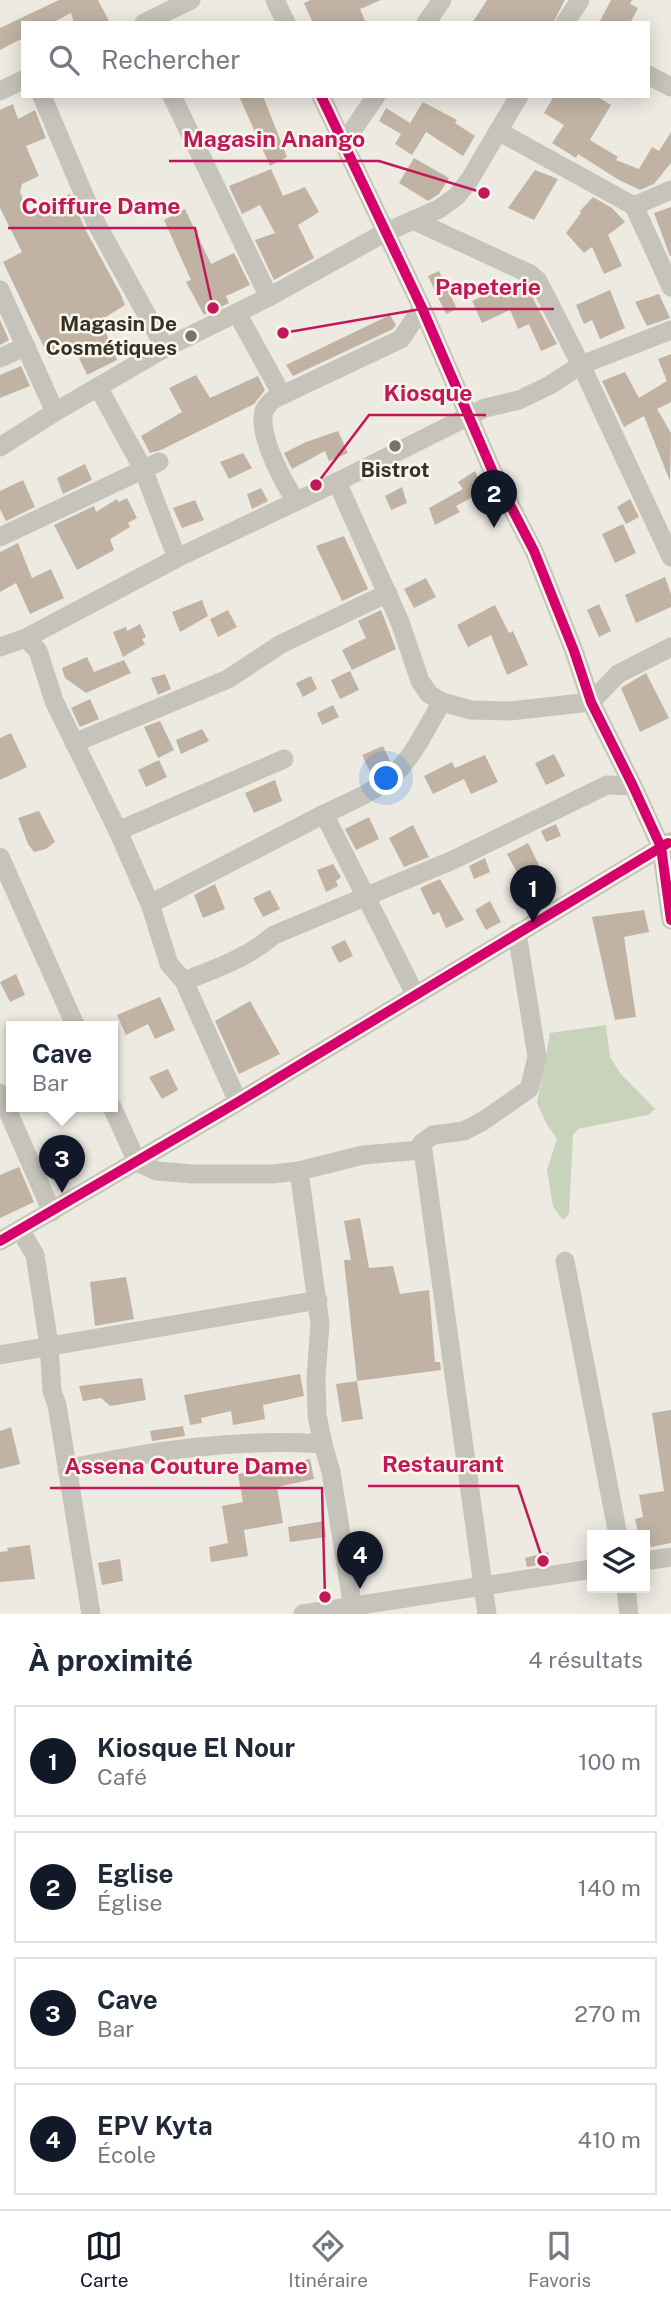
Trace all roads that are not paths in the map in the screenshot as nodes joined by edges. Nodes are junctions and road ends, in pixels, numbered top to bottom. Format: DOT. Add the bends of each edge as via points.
graph roads {
  1 [pos="191,0"];
  2 [pos="275,0"];
  3 [pos="419,0"];
  4 [pos="442,0"];
  5 [pos="580,0"];
  6 [pos="428,20"];
  7 [pos="148,21"];
  8 [pos="285,21"];
  9 [pos="566,21"];
  10 [pos="650,76"];
  11 [pos="21,81"];
  12 [pos="671,87"];
  13 [pos="0,91"];
  14 [pos="43,98"];
  15 [pos="173,98"];
  16 [pos="322,98"];
  17 [pos="375,98"];
  18 [pos="518,98"];
  19 [pos="498,131"];
  20 [pos="344,143"];
  21 [pos="671,190"];
  22 [pos="634,206"];
  23 [pos="413,220"];
  24 [pos="384,233"];
  25 [pos="671,287"];
  26 [pos="0,290"];
  27 [pos="269,298"];
  28 [pos="422,308"];
  29 [pos="237,313"];
  30 [pos="671,330"];
  31 [pos="26,346"];
  32 [pos="165,348"];
  33 [pos="0,358"];
  34 [pos="581,365"];
  35 [pos="98,387"];
  36 [pos="282,395"];
  37 [pos="55,412"];
  38 [pos="468,417"];
  39 [pos="0,447"];
  40 [pos="151,465"];
  41 [pos="337,482"];
  42 [pos="296,500"];
  43 [pos="0,537"];
  44 [pos="671,557"];
  45 [pos="177,558"];
  46 [pos="388,593"];
  47 [pos="26,638"];
  48 [pos="0,647"];
  49 [pos="671,647"];
  50 [pos="442,702"];
  51 [pos="591,702"];
  52 [pos="74,743"];
  53 [pos="284,759"];
  54 [pos="634,786"];
  55 [pos="324,814"];
  56 [pos="118,831"];
  57 [pos="666,844"];
  58 [pos="0,857"];
  59 [pos="365,895"];
  60 [pos="150,904"];
  61 [pos="671,920"];
  62 [pos="517,933"];
  63 [pos="184,981"];
  64 [pos="415,994"];
  65 [pos="73,1021"];
  66 [pos="238,1102"];
  67 [pos="8,1112"];
  68 [pos="114,1112"];
  69 [pos="422,1150"];
  70 [pos="136,1162"];
  71 [pos="299,1171"];
  72 [pos="52,1212"];
  73 [pos="20,1230"];
  74 [pos="0,1241"];
  75 [pos="565,1261"];
  76 [pos="318,1300"];
  77 [pos="49,1345"];
  78 [pos="0,1355"];
  79 [pos="323,1444"];
  80 [pos="67,1469"];
  81 [pos="617,1530"];
  82 [pos="671,1557"];
  83 [pos="650,1560"];
  84 [pos="587,1570"];
  85 [pos="485,1586"];
  86 [pos="627,1593"];
  87 [pos="354,1610"];
  88 [pos="91,1614"];
  89 [pos="303,1614"];
  90 [pos="488,1614"];
  91 [pos="629,1614"];
  1 -- 7 [label="street"];
  2 -- 8 [label="street"];
  3 -- 6 [label="street"];
  4 -- 6 [label="street"];
  5 -- 9 [label="street"];
  10 -- 12 [label="street"];
  11 -- 13 [label="street"];
  14 -- 32 [label="street" via="95,221"];
  15 -- 27 [label="street"];
  16 -- 20 [label="street"];
  17 -- 20 [label="street"];
  18 -- 19 [label="street"];
  19 -- 22 [label="street"];
  19 -- 23 [label="street" via="457,196"];
  20 -- 24 [label="street"];
  21 -- 22 [label="street"];
  22 -- 25 [label="street"];
  23 -- 24 [label="street"];
  23 -- 34 [label="street" via="530,274 538,281"];
  24 -- 27 [label="street"];
  24 -- 28 [label="street"];
  26 -- 31 [label="street"];
  27 -- 29 [label="street"];
  28 -- 36 [label="street" via="401,339"];
  28 -- 38 [label="street"];
  29 -- 32 [label="street"];
  29 -- 36 [label="street"];
  30 -- 34 [label="street"];
  31 -- 33 [label="street"];
  31 -- 37 [label="street"];
  32 -- 35 [label="street"];
  34 -- 38 [label="street" via="536,393"];
  34 -- 44 [label="street"];
  35 -- 37 [label="street"];
  35 -- 40 [label="street"];
  36 -- 42 [label="street" via="267,405 263,425 283,481"];
  37 -- 39 [label="street"];
  38 -- 41 [label="street"];
  38 -- 51 [label="street" via="534,551"];
  40 -- 43 [label="street"];
  40 -- 45 [label="street"];
  41 -- 42 [label="street"];
  41 -- 46 [label="street"];
  42 -- 45 [label="street"];
  45 -- 47 [label="street"];
  46 -- 50 [label="street" via="419,681"];
  46 -- 52 [label="street" via="281,643 228,679"];
  47 -- 48 [label="street"];
  47 -- 52 [label="street" via="38,651"];
  49 -- 51 [label="street" via="618,674"];
  50 -- 51 [label="street" via="471,710 510,712"];
  50 -- 55 [label="street" via="393,776"];
  51 -- 54 [label="street"];
  52 -- 56 [label="street"];
  53 -- 56 [label="street"];
  54 -- 57 [label="street"];
  54 -- 59 [label="street" via="607,785 474,850"];
  55 -- 59 [label="street"];
  55 -- 60 [label="street"];
  56 -- 60 [label="street"];
  57 -- 61 [label="street"];
  57 -- 62 [label="street"];
  58 -- 65 [label="street"];
  59 -- 63 [label="street" via="274,935 228,965"];
  59 -- 64 [label="street"];
  60 -- 63 [label="street" via="164,952"];
  62 -- 64 [label="street"];
  62 -- 69 [label="street" via="537,1057 529,1089 464,1131 425,1139"];
  63 -- 66 [label="street"];
  64 -- 66 [label="street"];
  66 -- 70 [label="street"];
  67 -- 72 [label="street"];
  68 -- 70 [label="street"];
  69 -- 71 [label="street" via="363,1155"];
  69 -- 85 [label="street"];
  70 -- 71 [label="street" via="157,1171 194,1174"];
  70 -- 72 [label="street"];
  71 -- 76 [label="street"];
  72 -- 73 [label="street"];
  73 -- 74 [label="street"];
  73 -- 77 [label="street" via="35,1255"];
  75 -- 81 [label="street"];
  76 -- 77 [label="street"];
  76 -- 79 [label="street" via="317,1415"];
  77 -- 78 [label="street"];
  77 -- 80 [label="street" via="52,1391"];
  79 -- 80 [label="street" via="214,1445"];
  79 -- 87 [label="street"];
  80 -- 88 [label="street"];
  82 -- 83 [label="street"];
  84 -- 85 [label="street"];
  85 -- 87 [label="street"];
  85 -- 90 [label="street"];
  86 -- 91 [label="street"];
  87 -- 89 [label="street"];
}
